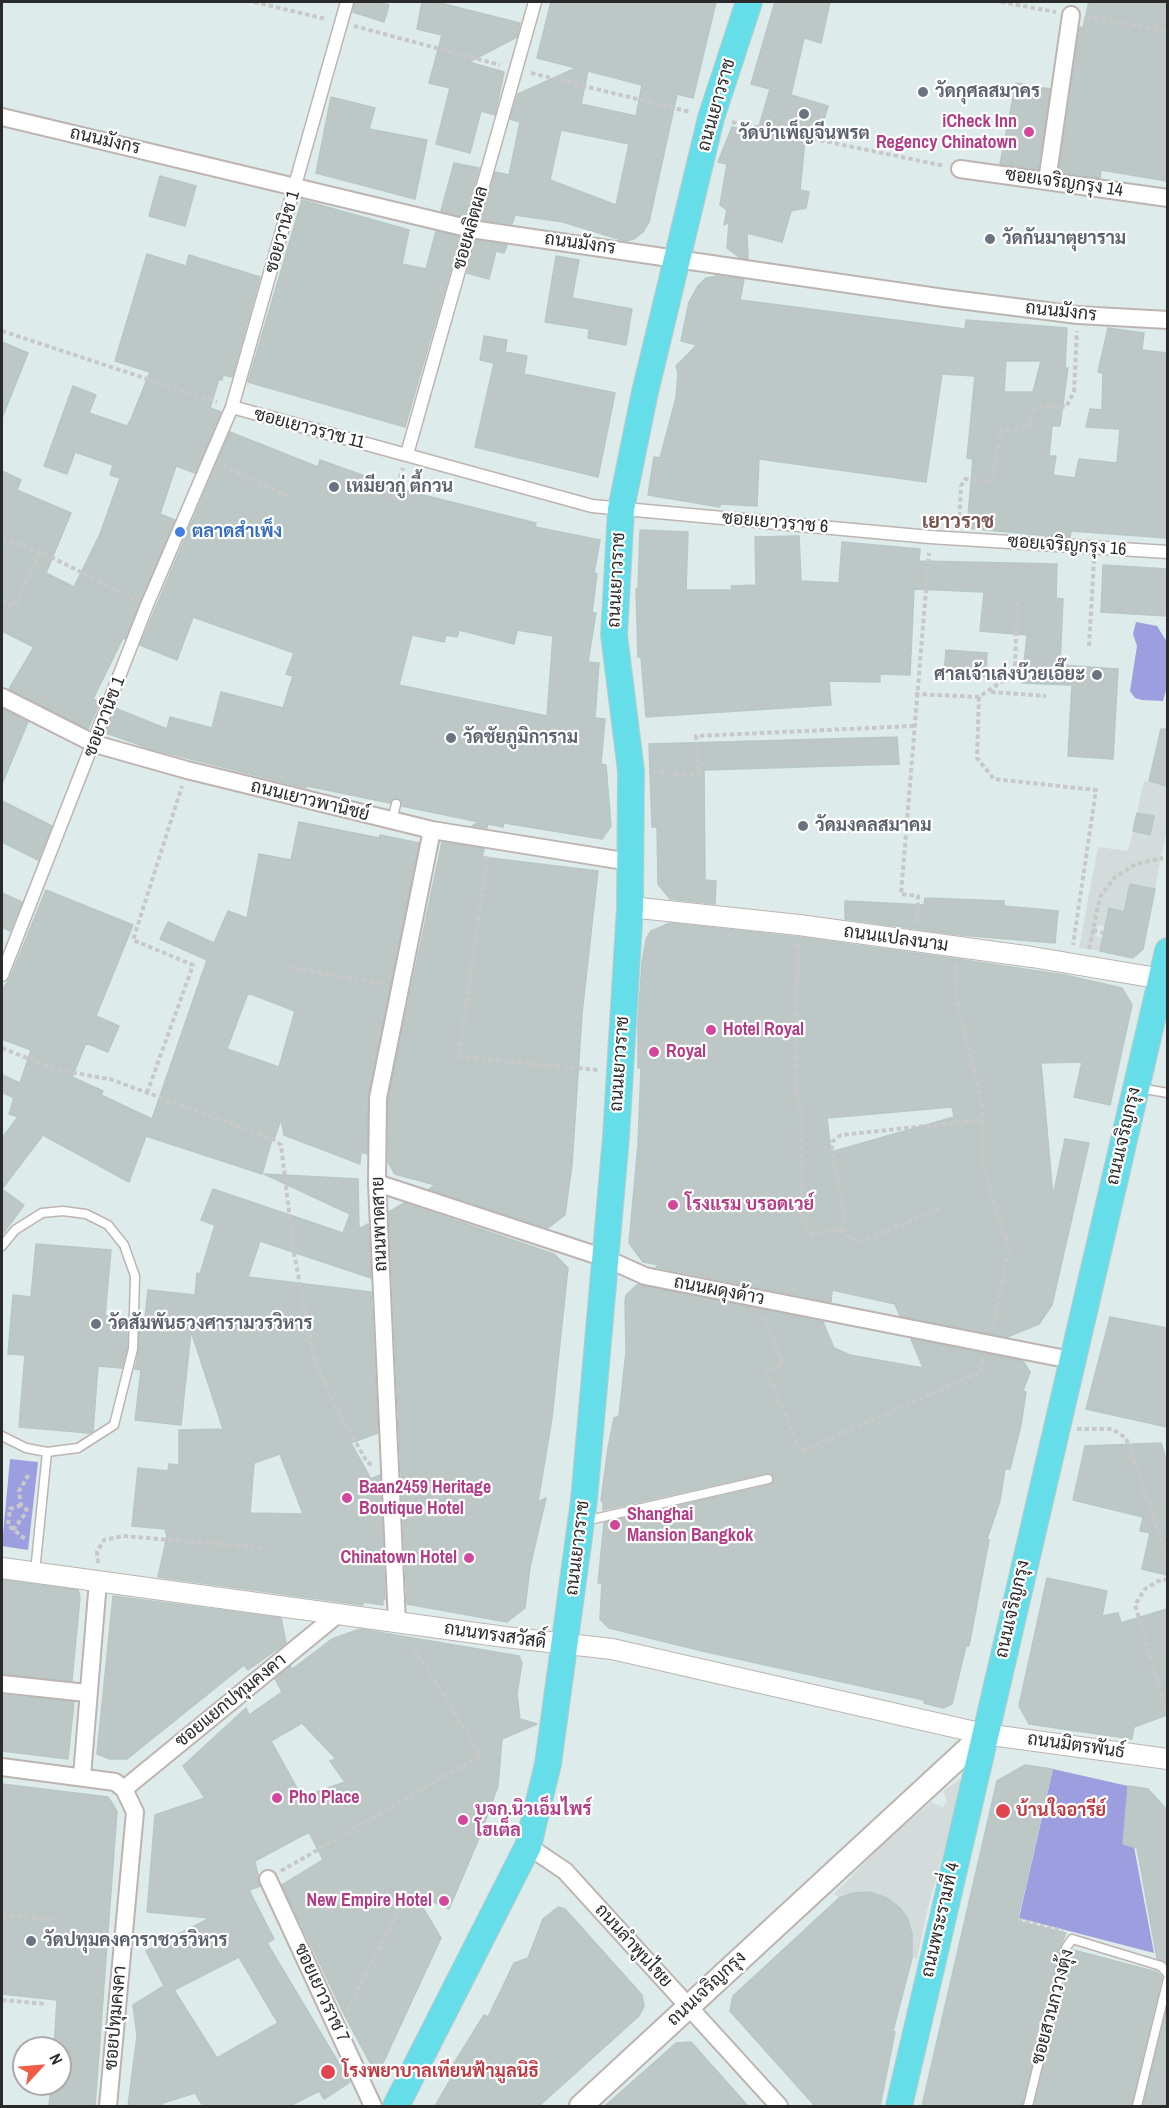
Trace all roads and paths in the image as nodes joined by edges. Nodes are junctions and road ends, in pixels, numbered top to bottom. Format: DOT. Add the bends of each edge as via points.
graph roads {
  1 [pos="254,2"];
  2 [pos="346,2"];
  3 [pos="535,2"];
  4 [pos="749,2"];
  5 [pos="1071,15"];
  6 [pos="341,23"];
  7 [pos="516,69"];
  8 [pos="2,117"];
  9 [pos="711,118"];
  10 [pos="960,169"];
  11 [pos="1047,181"];
  12 [pos="296,186"];
  13 [pos="1167,198"];
  14 [pos="471,229"];
  15 [pos="677,258"];
  16 [pos="1078,315"];
  17 [pos="1167,320"];
  18 [pos="2,331"];
  19 [pos="232,407"];
  20 [pos="407,454"];
  21 [pos="211,461"];
  22 [pos="290,496"];
  23 [pos="393,499"];
  24 [pos="621,509"];
  25 [pos="930,537"];
  26 [pos="2,538"];
  27 [pos="958,539"];
  28 [pos="1095,548"];
  29 [pos="1167,552"];
  30 [pos="40,553"];
  31 [pos="2,602"];
  32 [pos="1017,603"];
  33 [pos="147,605"];
  34 [pos="1089,646"];
  35 [pos="990,692"];
  36 [pos="915,694"];
  37 [pos="1046,696"];
  38 [pos="2,697"];
  39 [pos="979,697"];
  40 [pos="913,726"];
  41 [pos="94,744"];
  42 [pos="187,770"];
  43 [pos="631,771"];
  44 [pos="432,830"];
  45 [pos="490,840"];
  46 [pos="1163,858"];
  47 [pos="630,862"];
  48 [pos="630,907"];
  49 [pos="799,925"];
  50 [pos="1093,930"];
  51 [pos="1104,933"];
  52 [pos="916,941"];
  53 [pos="959,948"];
  54 [pos="1167,951"];
  55 [pos="1088,953"];
  56 [pos="1070,963"];
  57 [pos="288,967"];
  58 [pos="2,975"];
  59 [pos="1164,980"];
  60 [pos="400,986"];
  61 [pos="2,1048"];
  62 [pos="620,1072"];
  63 [pos="1136,1088"];
  64 [pos="147,1093"];
  65 [pos="1167,1093"];
  66 [pos="982,1120"];
  67 [pos="377,1183"];
  68 [pos="940,1209"];
  69 [pos="842,1229"];
  70 [pos="2,1246"];
  71 [pos="605,1258"];
  72 [pos="757,1298"];
  73 [pos="988,1344"];
  74 [pos="1071,1360"];
  75 [pos="1056,1429"];
  76 [pos="2,1436"];
  77 [pos="47,1452"];
  78 [pos="391,1478"];
  79 [pos="768,1479"];
  80 [pos="21,1505"];
  81 [pos="27,1510"];
  82 [pos="581,1522"];
  83 [pos="13,1530"];
  84 [pos="39,1543"];
  85 [pos="264,1548"];
  86 [pos="1167,1561"];
  87 [pos="2,1568"];
  88 [pos="35,1573"];
  89 [pos="1167,1579"];
  90 [pos="98,1581"];
  91 [pos="338,1614"];
  92 [pos="397,1623"];
  93 [pos="565,1645"];
  94 [pos="413,1646"];
  95 [pos="2,1684"];
  96 [pos="87,1693"];
  97 [pos="1167,1715"];
  98 [pos="984,1734"];
  99 [pos="1167,1759"];
  100 [pos="2,1767"];
  101 [pos="82,1776"];
  102 [pos="124,1788"];
  103 [pos="528,1846"];
  104 [pos="268,1879"];
  105 [pos="399,1909"];
  106 [pos="2,1915"];
  107 [pos="55,1919"];
  108 [pos="1017,1920"];
  109 [pos="1074,1939"];
  110 [pos="1167,1974"];
  111 [pos="1167,1979"];
  112 [pos="2,2000"];
  113 [pos="47,2004"];
  114 [pos="688,2006"];
  115 [pos="338,2030"];
  116 [pos="108,2106"];
  117 [pos="374,2106"];
  118 [pos="396,2106"];
  119 [pos="581,2106"];
  120 [pos="779,2106"];
  121 [pos="899,2106"];
  122 [pos="1028,2106"];
  123 [pos="1137,2106"];
  1 -- 6 [label="path"];
  2 -- 6 [label="street, ซอยวานิช 1"];
  3 -- 7 [label="street, ซอยผลิตผล"];
  4 -- 9 [label="main road, ถนนเยาวราช"];
  5 -- 11 [label="street"];
  6 -- 7 [label="path"];
  6 -- 12 [label="street, ซอยวานิช 1"];
  7 -- 9 [label="path"];
  7 -- 14 [label="street, ซอยผลิตผล"];
  8 -- 12 [label="street, ถนนมังกร"];
  9 -- 10 [label="path"];
  9 -- 15 [label="main road, ถนนเยาวราช"];
  10 -- 11 [label="street, ซอยเจริญกรุง 14"];
  11 -- 13 [label="street, ซอยเจริญกรุง 14"];
  12 -- 14 [label="street, ถนนมังกร"];
  12 -- 19 [label="street, ซอยวานิช 1"];
  14 -- 15 [label="street, ถนนมังกร"];
  14 -- 20 [label="street, ซอยผลิตผล"];
  15 -- 16 [label="street, ถนนมังกร"];
  15 -- 24 [label="main road, ถนนเยาวราช"];
  16 -- 17 [label="street, ถนนมังกร"];
  16 -- 27 [label="path" via="1074,392 1066,407 1038,407 1027,428 1001,431 993,477 987,481 965,479 962,486"];
  18 -- 19 [label="path, ซอยเยาวราช 11"];
  19 -- 20 [label="street, ซอยเยาวราช 11"];
  19 -- 21 [label="street, ซอยวานิช 1"];
  20 -- 23 [label="path"];
  20 -- 24 [label="street, ซอยเยาวราช 11" via="592,506"];
  21 -- 22 [label="path"];
  21 -- 33 [label="street, ซอยวานิช 1"];
  24 -- 25 [label="street, ซอยเยาวราช 6"];
  24 -- 43 [label="main road, ถนนเยาวราช" via="615,634"];
  25 -- 27 [label="street, ซอยเจริญกรุง 16"];
  25 -- 36 [label="path"];
  26 -- 30 [label="path"];
  27 -- 28 [label="street, ซอยเจริญกรุง 16"];
  28 -- 29 [label="street, ซอยเจริญกรุง 16"];
  28 -- 34 [label="path"];
  30 -- 31 [label="path" via="14,606"];
  30 -- 33 [label="path"];
  32 -- 35 [label="path" via="1015,667"];
  33 -- 41 [label="street, ซอยวานิช 1"];
  35 -- 37 [label="path"];
  35 -- 39 [label="path"];
  36 -- 39 [label="path"];
  36 -- 40 [label="path"];
  38 -- 41 [label="street, ถนนเยาวพานิชย์"];
  39 -- 56 [label="path" via="977,758 994,779 1096,790"];
  40 -- 43 [label="path" via="696,736 699,775"];
  40 -- 52 [label="path" via="901,894 918,896"];
  41 -- 42 [label="street, ถนนเยาวพานิชย์"];
  41 -- 58 [label="street, ซอยวานิช 1"];
  42 -- 44 [label="street, ถนนเยาวพานิชย์" via="394,812"];
  42 -- 64 [label="path" via="133,940 193,965"];
  43 -- 47 [label="main road, ถนนเยาวราช"];
  44 -- 45 [label="street, ถนนเยาวพานิชย์"];
  44 -- 60 [label="street, ถนนพาดสาย"];
  45 -- 47 [label="street, ถนนเยาวพานิชย์"];
  45 -- 62 [label="path" via="459,1058"];
  46 -- 50 [label="path" via="1137,864 1115,877 1100,897"];
  47 -- 48 [label="main road, ถนนเยาวราช"];
  48 -- 49 [label="street, ถนนแปลงนาม"];
  48 -- 62 [label="main road, ถนนเยาวราช"];
  49 -- 52 [label="street, ถนนแปลงนาม"];
  49 -- 69 [label="path" via="795,1082 801,1112 802,1219 810,1234"];
  50 -- 51 [label="path"];
  50 -- 55 [label="path"];
  52 -- 53 [label="street, ถนนแปลงนาม"];
  53 -- 56 [label="street, ถนนแปลงนาม"];
  53 -- 66 [label="path" via="955,982 982,1103"];
  54 -- 59 [label="main road, ถนนเจริญกรุง"];
  56 -- 59 [label="street, ถนนแปลงนาม"];
  57 -- 60 [label="path"];
  59 -- 63 [label="main road, ถนนเจริญกรุง"];
  60 -- 67 [label="street, ถนนพาดสาย" via="378,1098"];
  61 -- 64 [label="path" via="57,1070 110,1079"];
  62 -- 71 [label="main road, ถนนเยาวราช"];
  63 -- 65 [label="lane"];
  63 -- 74 [label="main road, ถนนเจริญกรุง"];
  64 -- 78 [label="path" via="281,1145 294,1253 314,1358 334,1404 367,1462"];
  66 -- 69 [label="path" via="841,1135 832,1149 845,1211"];
  66 -- 73 [label="path" via="984,1172 1009,1249"];
  67 -- 71 [label="street, ถนนผดุงด้าว"];
  67 -- 78 [label="street, ถนนพาดสาย"];
  68 -- 69 [label="path" via="860,1240 851,1239"];
  70 -- 77 [label="lane" via="15,1230 42,1212 86,1214 108,1225 124,1245 135,1276 133,1349 114,1425 78,1448"];
  71 -- 72 [label="street, ถนนผดุงด้าว" via="645,1276"];
  71 -- 82 [label="main road, ถนนเยาวราช"];
  72 -- 73 [label="street, ถนนผดุงด้าว"];
  72 -- 73 [label="path" via="783,1364 767,1371 801,1452 980,1372"];
  73 -- 74 [label="street, ถนนผดุงด้าว"];
  74 -- 75 [label="main road, ถนนเจริญกรุง"];
  75 -- 86 [label="path" via="1112,1429 1126,1438"];
  75 -- 98 [label="main road, ถนนเจริญกรุง"];
  76 -- 77 [label="lane" via="26,1448"];
  77 -- 84 [label="lane"];
  78 -- 92 [label="street, ถนนพาดสาย"];
  79 -- 82 [label="lane"];
  80 -- 83 [label="path" via="10,1509 8,1525"];
  81 -- 83 [label="path"];
  82 -- 93 [label="main road, ถนนเยาวราช"];
  83 -- 84 [label="path" via="29,1542"];
  84 -- 88 [label="lane"];
  85 -- 90 [label="path" via="123,1536 104,1540 97,1552"];
  87 -- 88 [label="street, ถนนทรงสวัสดิ์"];
  88 -- 90 [label="street, ถนนทรงสวัสดิ์"];
  89 -- 97 [label="path" via="1145,1590 1135,1605"];
  90 -- 91 [label="street, ถนนทรงสวัสดิ์"];
  90 -- 96 [label="street"];
  91 -- 92 [label="street, ถนนทรงสวัสดิ์"];
  91 -- 102 [label="street, ซอยแยกปทุมคงคา"];
  92 -- 93 [label="street, ถนนทรงสวัสดิ์"];
  93 -- 98 [label="street, ถนนทรงสวัสดิ์" via="612,1649"];
  93 -- 103 [label="main road, ถนนเยาวราช" via="548,1764"];
  94 -- 104 [label="path" via="481,1755"];
  95 -- 96 [label="street"];
  96 -- 101 [label="street"];
  98 -- 99 [label="street, ถนนมิตรพันธ์"];
  98 -- 114 [label="main road, ถนนเจริญกรุง"];
  98 -- 121 [label="main road, ถนนพระรามที่ 4"];
  100 -- 101 [label="street"];
  101 -- 102 [label="street" via="115,1782"];
  102 -- 116 [label="street, ซอยปทุมคงคา" via="135,1812"];
  103 -- 114 [label="street, ถนนลำพูนไชย" via="565,1871"];
  103 -- 118 [label="main road, ถนนเยาวราช"];
  104 -- 115 [label="street, ซอยเยาวราช 7"];
  105 -- 115 [label="path"];
  106 -- 107 [label="path"];
  108 -- 109 [label="path" via="1068,1932"];
  109 -- 110 [label="lane, ซอยสวนกวางตุ้ง" via="1161,1966"];
  109 -- 122 [label="lane, ซอยสวนกวางตุ้ง" via="1066,1948"];
  111 -- 123 [label="lane"];
  112 -- 113 [label="path"];
  114 -- 119 [label="main road, ถนนเจริญกรุง"];
  114 -- 120 [label="street, ถนนลำพูนไชย"];
  115 -- 117 [label="street, ซอยเยาวราช 7"];
}
